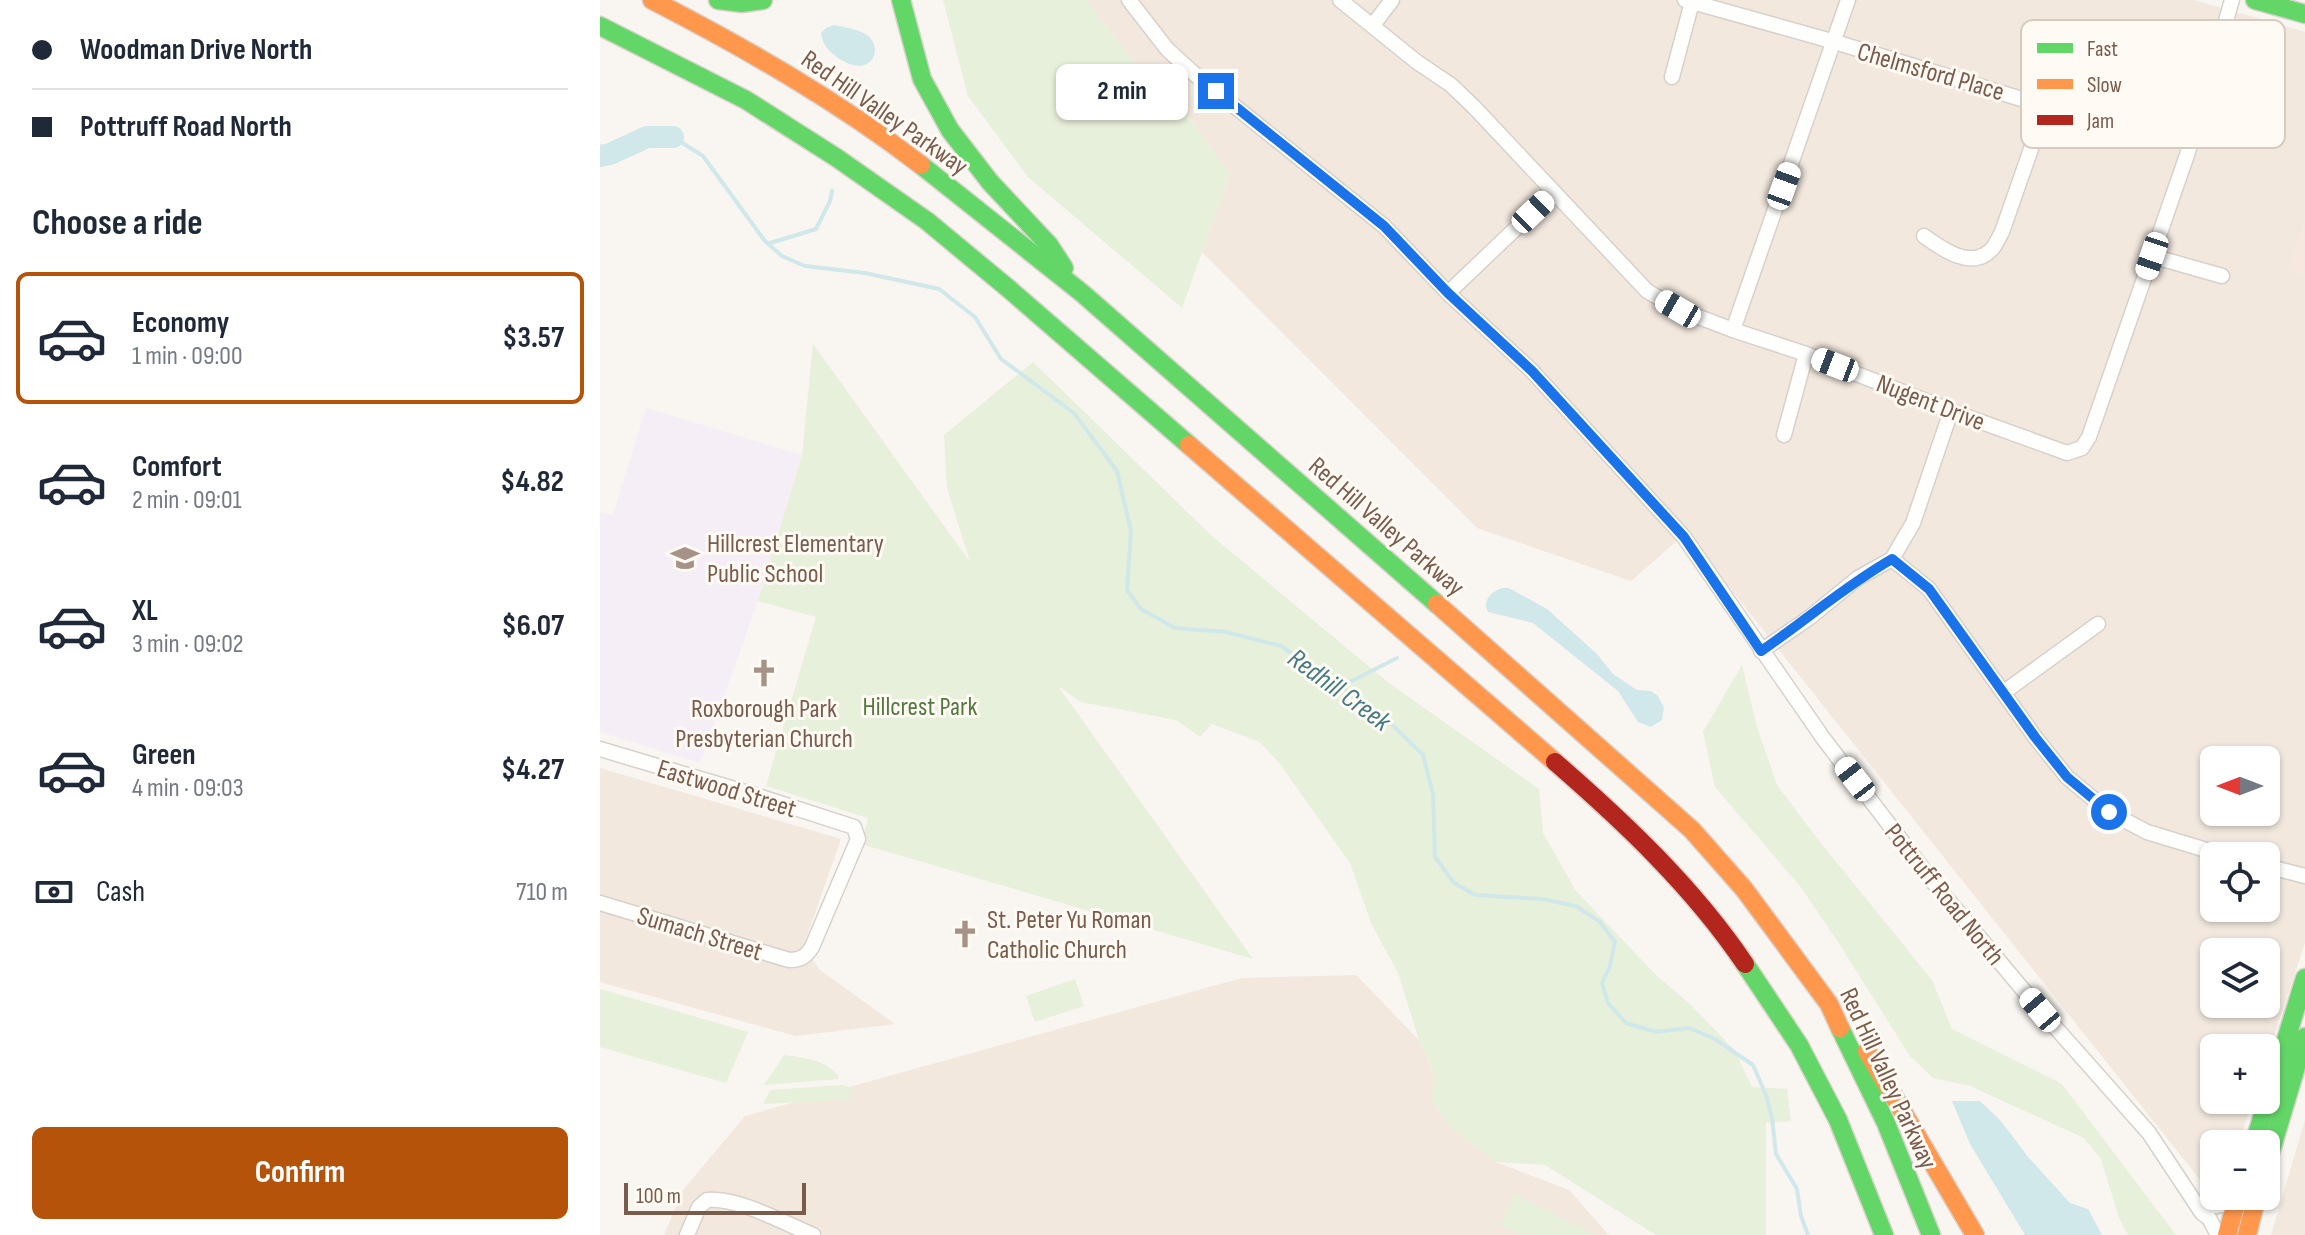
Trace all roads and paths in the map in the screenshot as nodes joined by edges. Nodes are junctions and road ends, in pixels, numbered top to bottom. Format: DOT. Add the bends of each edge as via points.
graph roads {
  1 [pos="652,0"];
  2 [pos="718,0"];
  3 [pos="763,0"];
  4 [pos="901,0"];
  5 [pos="1129,0"];
  6 [pos="1340,0"];
  7 [pos="1392,0"];
  8 [pos="1848,0"];
  9 [pos="2232,0"];
  10 [pos="2255,0"];
  11 [pos="1688,1"];
  12 [pos="2305,14"];
  13 [pos="2226,20"];
  14 [pos="1373,25"];
  15 [pos="600,26"];
  16 [pos="1835,42"];
  17 [pos="1672,77"];
  18 [pos="2021,98"];
  19 [pos="2031,148"];
  20 [pos="2189,148"];
  21 [pos="1554,192"];
  22 [pos="1924,236"];
  23 [pos="2152,256"];
  24 [pos="2222,276"];
  25 [pos="1082,293"];
  26 [pos="1448,293"];
  27 [pos="1733,330"];
  28 [pos="1806,354"];
  29 [pos="1951,411"];
  30 [pos="1784,435"];
  31 [pos="1892,559"];
  32 [pos="2098,624"];
  33 [pos="1761,651"];
  34 [pos="2004,692"];
  35 [pos="600,749"];
  36 [pos="2200,848"];
  37 [pos="2280,870"];
  38 [pos="2305,876"];
  39 [pos="600,903"];
  40 [pos="800,959"];
  41 [pos="2305,978"];
  42 [pos="1829,1004"];
  43 [pos="2305,1037"];
  44 [pos="2258,1130"];
  45 [pos="2277,1130"];
  46 [pos="2197,1205"];
  47 [pos="2200,1205"];
  48 [pos="2234,1210"];
  49 [pos="2253,1210"];
  50 [pos="687,1235"];
  51 [pos="813,1235"];
  52 [pos="1884,1235"];
  53 [pos="1931,1235"];
  54 [pos="1975,1235"];
  55 [pos="2218,1235"];
  56 [pos="2227,1235"];
  57 [pos="2247,1235"];
  1 -- 25 [label="main road, Red Hill Valley Parkway" via="799,82 898,147"];
  2 -- 3 [label="main road"];
  4 -- 25 [label="main road" via="922,79 950,130 1049,245"];
  5 -- 26 [label="street, Pottruff Road North" via="1167,49 1384,226"];
  6 -- 14 [label="street, Nugent Drive"];
  7 -- 14 [label="street"];
  8 -- 16 [label="street"];
  9 -- 13 [label="street, Nugent Drive"];
  10 -- 12 [label="main road"];
  11 -- 16 [label="street"];
  11 -- 17 [label="street"];
  14 -- 21 [label="street, Nugent Drive" via="1451,85"];
  15 -- 52 [label="main road" via="746,100 927,221 1648,848 1720,927 1799,1045 1838,1120"];
  16 -- 18 [label="street, Chelmsford Place"];
  16 -- 27 [label="street"];
  19 -- 22 [label="street, Chelmsford Place" via="1993,249 1980,257 1965,257 1946,252"];
  20 -- 23 [label="street, Nugent Drive"];
  21 -- 26 [label="street"];
  21 -- 27 [label="street, Nugent Drive" via="1647,291"];
  23 -- 24 [label="street"];
  23 -- 29 [label="street, Nugent Drive" via="2082,448 2067,453"];
  25 -- 42 [label="main road, Red Hill Valley Parkway" via="1692,830 1744,889"];
  26 -- 33 [label="street, Pottruff Road North" via="1532,371 1684,537"];
  27 -- 28 [label="street, Nugent Drive"];
  28 -- 29 [label="street, Nugent Drive"];
  28 -- 30 [label="street"];
  29 -- 31 [label="street" via="1917,512"];
  31 -- 33 [label="street"];
  31 -- 34 [label="street" via="1929,589"];
  32 -- 34 [label="street"];
  33 -- 46 [label="street, Pottruff Road North" via="1933,882 2149,1133"];
  34 -- 36 [label="street" via="2067,777 2109,812 2147,832"];
  35 -- 40 [label="street, Eastwood Street" via="854,827 857,845 812,947"];
  37 -- 38 [label="street"];
  39 -- 40 [label="street, Sumach Street"];
  41 -- 44 [label="main road"];
  42 -- 53 [label="main road, Red Hill Valley Parkway" via="1886,1123"];
  42 -- 54 [label="main road" via="1866,1048"];
  43 -- 45 [label="main road"];
  46 -- 47 [label="street"];
  46 -- 55 [label="street, Pottruff Road North"];
  48 -- 56 [label="main road"];
  49 -- 57 [label="main road"];
  50 -- 51 [label="street" via="699,1207 717,1199"];
}
